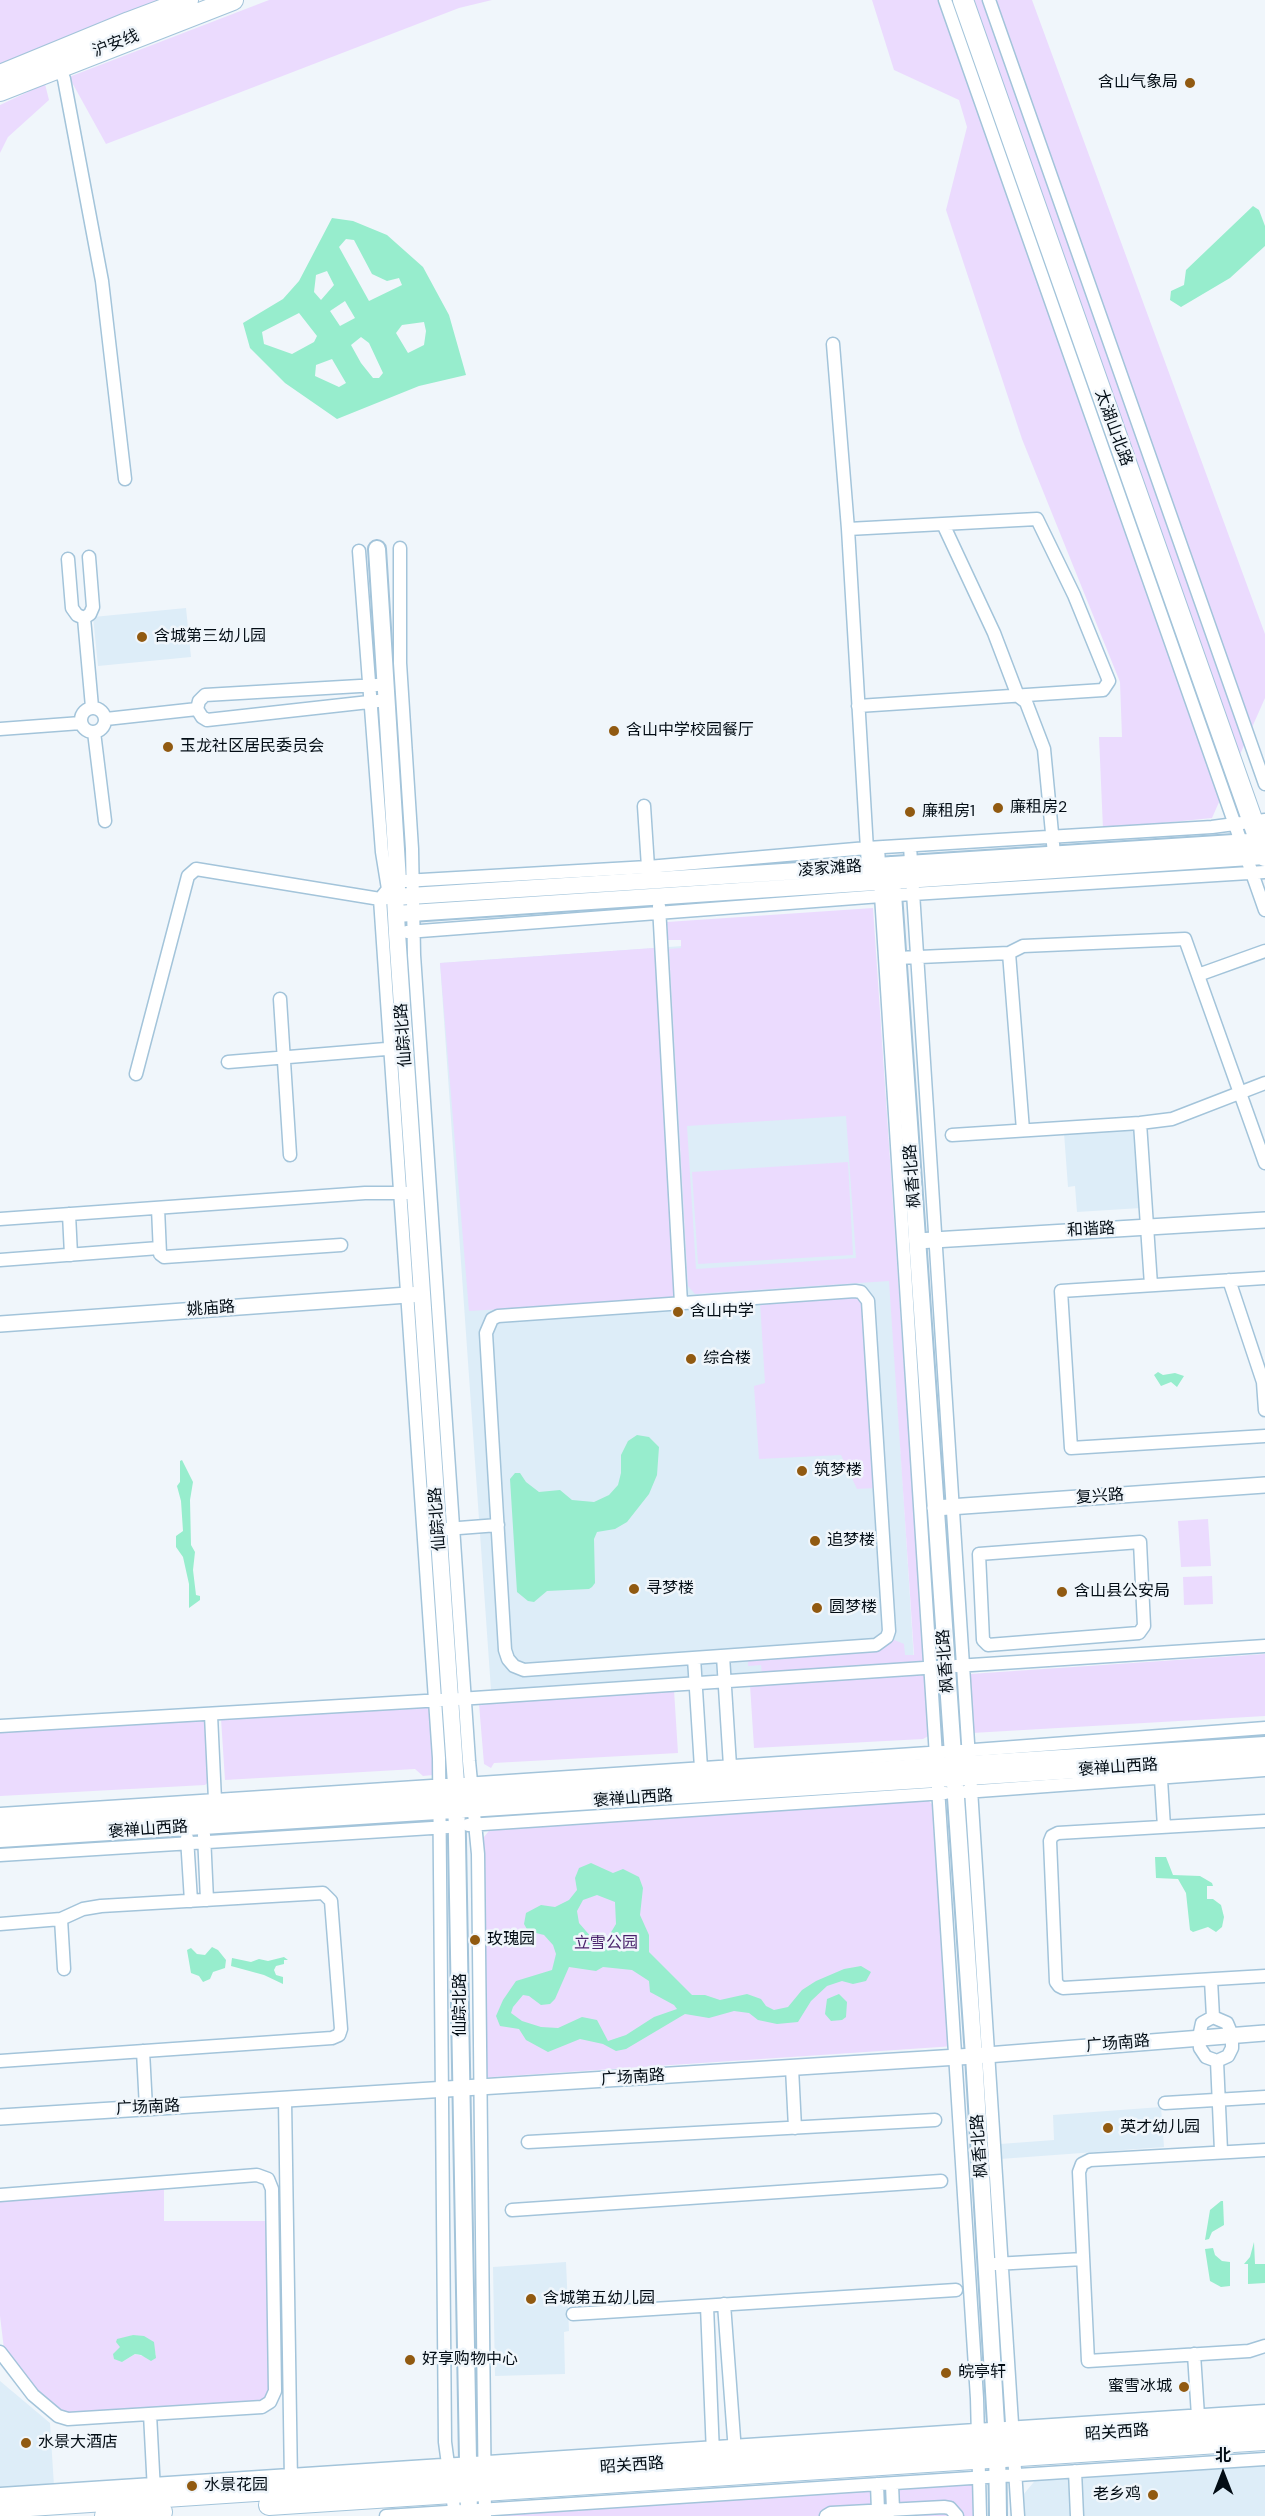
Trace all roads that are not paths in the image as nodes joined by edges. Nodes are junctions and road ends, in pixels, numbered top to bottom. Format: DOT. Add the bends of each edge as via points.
graph roads {
  1 [pos="188,0"];
  2 [pos="233,0"];
  3 [pos="945,0"];
  4 [pos="963,0"];
  5 [pos="974,0"];
  6 [pos="989,0"];
  7 [pos="56,60"];
  8 [pos="0,75"];
  9 [pos="0,91"];
  10 [pos="833,344"];
  11 [pos="125,479"];
  12 [pos="943,524"];
  13 [pos="848,529"];
  14 [pos="400,548"];
  15 [pos="377,549"];
  16 [pos="359,551"];
  17 [pos="89,557"];
  18 [pos="68,559"];
  19 [pos="84,618"];
  20 [pos="387,692"];
  21 [pos="1018,696"];
  22 [pos="858,706"];
  23 [pos="92,707"];
  24 [pos="197,708"];
  25 [pos="106,719"];
  26 [pos="81,723"];
  27 [pos="0,729"];
  28 [pos="94,732"];
  29 [pos="1265,783"];
  30 [pos="644,806"];
  31 [pos="105,821"];
  32 [pos="1053,837"];
  33 [pos="1256,840"];
  34 [pos="910,846"];
  35 [pos="872,848"];
  36 [pos="1054,854"];
  37 [pos="1265,872"];
  38 [pos="884,879"];
  39 [pos="912,879"];
  40 [pos="397,889"];
  41 [pos="656,889"];
  42 [pos="1265,910"];
  43 [pos="413,913"];
  44 [pos="396,914"];
  45 [pos="405,932"];
  46 [pos="1265,951"];
  47 [pos="1009,953"];
  48 [pos="917,957"];
  49 [pos="897,958"];
  50 [pos="1198,975"];
  51 [pos="280,999"];
  52 [pos="398,1048"];
  53 [pos="284,1058"];
  54 [pos="228,1062"];
  55 [pos="136,1074"];
  56 [pos="1265,1083"];
  57 [pos="1240,1093"];
  58 [pos="1140,1123"];
  59 [pos="1023,1130"];
  60 [pos="952,1135"];
  61 [pos="290,1155"];
  62 [pos="1265,1163"];
  63 [pos="408,1193"];
  64 [pos="158,1208"];
  65 [pos="69,1214"];
  66 [pos="0,1219"];
  67 [pos="1265,1220"];
  68 [pos="1146,1227"];
  69 [pos="917,1240"];
  70 [pos="935,1240"];
  71 [pos="341,1245"];
  72 [pos="159,1248"];
  73 [pos="71,1255"];
  74 [pos="0,1260"];
  75 [pos="1265,1278"];
  76 [pos="1229,1281"];
  77 [pos="1151,1285"];
  78 [pos="415,1295"];
  79 [pos="681,1303"];
  80 [pos="0,1324"];
  81 [pos="1265,1410"];
  82 [pos="1265,1436"];
  83 [pos="1265,1485"];
  84 [pos="952,1507"];
  85 [pos="935,1508"];
  86 [pos="498,1525"];
  87 [pos="439,1530"];
  88 [pos="1069,1638"];
  89 [pos="1265,1646"];
  90 [pos="723,1656"];
  91 [pos="694,1658"];
  92 [pos="1070,1659"];
  93 [pos="946,1667"];
  94 [pos="724,1682"];
  95 [pos="696,1683"];
  96 [pos="451,1700"];
  97 [pos="211,1715"];
  98 [pos="0,1726"];
  99 [pos="1265,1728"];
  100 [pos="1265,1745"];
  101 [pos="1265,1758"];
  102 [pos="730,1766"];
  103 [pos="701,1768"];
  104 [pos="1265,1770"];
  105 [pos="954,1772"];
  106 [pos="1161,1779"];
  107 [pos="215,1800"];
  108 [pos="457,1805"];
  109 [pos="0,1814"];
  110 [pos="1265,1821"];
  111 [pos="0,1826"];
  112 [pos="1164,1827"];
  113 [pos="204,1835"];
  114 [pos="187,1836"];
  115 [pos="0,1839"];
  116 [pos="0,1855"];
  117 [pos="207,1900"];
  118 [pos="191,1901"];
  119 [pos="61,1919"];
  120 [pos="0,1924"];
  121 [pos="64,1970"];
  122 [pos="1265,1976"];
  123 [pos="1211,1980"];
  124 [pos="1213,2017"];
  125 [pos="1265,2033"];
  126 [pos="1232,2035"];
  127 [pos="1198,2037"];
  128 [pos="143,2051"];
  129 [pos="981,2056"];
  130 [pos="956,2057"];
  131 [pos="0,2061"];
  132 [pos="1217,2061"];
  133 [pos="792,2068"];
  134 [pos="480,2087"];
  135 [pos="461,2088"];
  136 [pos="442,2090"];
  137 [pos="1265,2097"];
  138 [pos="285,2100"];
  139 [pos="1219,2100"];
  140 [pos="1165,2103"];
  141 [pos="146,2108"];
  142 [pos="0,2117"];
  143 [pos="935,2120"];
  144 [pos="795,2128"];
  145 [pos="528,2142"];
  146 [pos="1265,2150"];
  147 [pos="1221,2151"];
  148 [pos="941,2181"];
  149 [pos="0,2195"];
  150 [pos="512,2210"];
  151 [pos="1083,2259"];
  152 [pos="995,2264"];
  153 [pos="956,2289"];
  154 [pos="724,2304"];
  155 [pos="707,2306"];
  156 [pos="573,2314"];
  157 [pos="1265,2346"];
  158 [pos="0,2352"];
  159 [pos="1194,2354"];
  160 [pos="1265,2411"];
  161 [pos="150,2414"];
  162 [pos="1265,2424"];
  163 [pos="1187,2434"];
  164 [pos="1265,2440"];
  165 [pos="996,2451"];
  166 [pos="735,2452"];
  167 [pos="713,2454"];
  168 [pos="1265,2459"];
  169 [pos="1075,2471"];
  170 [pos="291,2482"];
  171 [pos="877,2484"];
  172 [pos="892,2484"];
  173 [pos="154,2492"];
  174 [pos="468,2492"];
  175 [pos="0,2494"];
  176 [pos="0,2508"];
  177 [pos="893,2510"];
  178 [pos="878,2511"];
  179 [pos="105,2516"];
  180 [pos="386,2516"];
  181 [pos="826,2516"];
  182 [pos="957,2516"];
  183 [pos="980,2516"];
  184 [pos="998,2516"];
  185 [pos="1018,2516"];
  186 [pos="1077,2516"];
  1 -- 7 [label="main road, 沪安线"];
  2 -- 7 [label="main road, 沪安线"];
  3 -- 33 [label="street"];
  4 -- 33 [label="main road, 太湖山北路"];
  5 -- 33 [label="main road, 太湖山北路"];
  6 -- 29 [label="street"];
  7 -- 8 [label="main road, 沪安线"];
  7 -- 9 [label="main road, 沪安线"];
  7 -- 11 [label="street" via="64,79 102,281"];
  10 -- 13 [label="street"];
  12 -- 13 [label="street"];
  12 -- 21 [label="street" via="994,633"];
  12 -- 21 [label="street" via="1037,519 1109,681 1103,690"];
  13 -- 22 [label="street"];
  14 -- 40 [label="street"];
  15 -- 20 [label="main road, 仙踪北路"];
  16 -- 40 [label="street" via="382,852"];
  17 -- 19 [label="street" via="93,607"];
  18 -- 19 [label="street" via="72,608"];
  19 -- 23 [label="street"];
  20 -- 24 [label="street" via="205,695"];
  20 -- 24 [label="street" via="207,720"];
  20 -- 40 [label="main road, 仙踪北路"];
  21 -- 22 [label="street"];
  21 -- 32 [label="street" via="1026,702 1044,749"];
  22 -- 35 [label="street"];
  23 -- 25 [label="street" via="103,712"];
  23 -- 26 [label="street" via="84,711"];
  24 -- 25 [label="street"];
  25 -- 28 [label="street" via="101,729"];
  26 -- 27 [label="street"];
  26 -- 28 [label="street"];
  28 -- 31 [label="street"];
  30 -- 41 [label="street"];
  32 -- 33 [label="street"];
  32 -- 34 [label="street"];
  32 -- 36 [label="street"];
  33 -- 36 [label="main road, 凌家滩路"];
  33 -- 37 [label="street"];
  33 -- 39 [label="main road, 凌家滩路"];
  33 -- 42 [label="street"];
  34 -- 35 [label="street"];
  34 -- 39 [label="street"];
  35 -- 38 [label="street"];
  35 -- 41 [label="street"];
  36 -- 39 [label="main road, 凌家滩路"];
  38 -- 39 [label="main road, 凌家滩路"];
  38 -- 41 [label="main road, 凌家滩路"];
  38 -- 41 [label="street"];
  38 -- 49 [label="main road, 枫香北路"];
  38 -- 93 [label="street"];
  39 -- 48 [label="street"];
  40 -- 41 [label="main road, 凌家滩路"];
  40 -- 43 [label="street"];
  40 -- 44 [label="main road, 仙踪北路"];
  40 -- 52 [label="street"];
  40 -- 55 [label="street" via="195,869 188,876"];
  41 -- 43 [label="main road, 凌家滩路"];
  41 -- 45 [label="street"];
  41 -- 79 [label="street"];
  43 -- 44 [label="main road, 凌家滩路"];
  43 -- 45 [label="street"];
  44 -- 45 [label="main road, 仙踪北路"];
  45 -- 52 [label="main road, 仙踪北路"];
  45 -- 108 [label="street"];
  46 -- 50 [label="street"];
  47 -- 48 [label="street"];
  47 -- 50 [label="street" via="1023,946 1185,939"];
  47 -- 59 [label="street"];
  48 -- 49 [label="street"];
  48 -- 70 [label="street"];
  49 -- 69 [label="main road, 枫香北路"];
  50 -- 57 [label="street"];
  51 -- 53 [label="street"];
  52 -- 53 [label="street"];
  52 -- 63 [label="main road, 仙踪北路"];
  53 -- 54 [label="street"];
  53 -- 61 [label="street"];
  56 -- 57 [label="street"];
  57 -- 58 [label="street" via="1172,1119"];
  57 -- 62 [label="street"];
  58 -- 59 [label="street"];
  58 -- 68 [label="street"];
  59 -- 60 [label="street"];
  63 -- 64 [label="street"];
  63 -- 78 [label="main road, 仙踪北路"];
  64 -- 65 [label="street"];
  64 -- 72 [label="street"];
  65 -- 66 [label="street"];
  65 -- 73 [label="street"];
  67 -- 68 [label="street, 和谐路"];
  68 -- 70 [label="street, 和谐路"];
  68 -- 77 [label="street"];
  69 -- 70 [label="street, 和谐路"];
  69 -- 85 [label="main road, 枫香北路"];
  70 -- 84 [label="street"];
  71 -- 72 [label="street" via="164,1257"];
  72 -- 73 [label="street"];
  73 -- 74 [label="street"];
  75 -- 76 [label="street"];
  76 -- 77 [label="street"];
  76 -- 81 [label="street" via="1263,1382"];
  77 -- 82 [label="street" via="1061,1291 1071,1448"];
  78 -- 80 [label="street, 姚庙路"];
  78 -- 87 [label="main road, 仙踪北路"];
  78 -- 108 [label="street"];
  79 -- 86 [label="street" via="492,1319 486,1332"];
  79 -- 90 [label="street" via="855,1291 868,1301 887,1638 876,1645"];
  83 -- 84 [label="street, 复兴路"];
  84 -- 85 [label="street, 复兴路"];
  84 -- 93 [label="street"];
  85 -- 93 [label="main road, 枫香北路"];
  86 -- 87 [label="street"];
  86 -- 91 [label="street" via="506,1650 514,1666 524,1670"];
  87 -- 96 [label="main road, 仙踪北路"];
  88 -- 88 [label="street" via="1143,1630 1140,1542 978,1554 983,1640 988,1645"];
  88 -- 92 [label="street"];
  89 -- 92 [label="street"];
  90 -- 91 [label="street"];
  90 -- 94 [label="street"];
  91 -- 95 [label="street"];
  92 -- 93 [label="street"];
  93 -- 94 [label="street"];
  93 -- 105 [label="main road, 枫香北路"];
  94 -- 95 [label="street"];
  94 -- 102 [label="street"];
  95 -- 96 [label="street"];
  95 -- 103 [label="street"];
  96 -- 97 [label="street"];
  96 -- 108 [label="main road, 仙踪北路"];
  97 -- 98 [label="street"];
  97 -- 107 [label="street"];
  99 -- 105 [label="street"];
  100 -- 105 [label="main road, 褒禅山西路"];
  101 -- 105 [label="main road, 褒禅山西路"];
  102 -- 103 [label="street"];
  102 -- 105 [label="street"];
  103 -- 108 [label="street"];
  104 -- 106 [label="street"];
  105 -- 106 [label="street"];
  105 -- 108 [label="main road, 褒禅山西路"];
  105 -- 108 [label="street"];
  105 -- 129 [label="main road, 枫香北路"];
  105 -- 130 [label="street"];
  106 -- 112 [label="street"];
  107 -- 108 [label="street"];
  107 -- 109 [label="street"];
  108 -- 111 [label="main road, 褒禅山西路"];
  108 -- 113 [label="main road, 褒禅山西路"];
  108 -- 134 [label="street" via="478,1854"];
  108 -- 135 [label="main road, 仙踪北路"];
  108 -- 136 [label="street"];
  110 -- 112 [label="street"];
  112 -- 123 [label="street" via="1052,1836 1056,1982 1063,1988"];
  113 -- 114 [label="main road, 褒禅山西路"];
  113 -- 117 [label="street"];
  114 -- 115 [label="main road, 褒禅山西路"];
  114 -- 116 [label="street"];
  114 -- 118 [label="street"];
  117 -- 118 [label="street"];
  117 -- 128 [label="street" via="323,1893 331,1901 339,2035"];
  118 -- 119 [label="street" via="101,1906"];
  119 -- 120 [label="street"];
  119 -- 121 [label="street"];
  122 -- 123 [label="street"];
  123 -- 124 [label="street"];
  124 -- 126 [label="street" via="1227,2023"];
  124 -- 127 [label="street" via="1202,2023"];
  125 -- 126 [label="street, 广场南路"];
  126 -- 127 [label="street, 广场南路"];
  126 -- 132 [label="street" via="1228,2056"];
  127 -- 129 [label="street, 广场南路"];
  127 -- 132 [label="street" via="1206,2057"];
  128 -- 131 [label="street"];
  128 -- 141 [label="street"];
  129 -- 130 [label="street, 广场南路"];
  129 -- 152 [label="main road, 枫香北路"];
  130 -- 133 [label="street, 广场南路"];
  130 -- 165 [label="street"];
  132 -- 139 [label="street"];
  133 -- 134 [label="street, 广场南路"];
  133 -- 144 [label="street"];
  134 -- 135 [label="street, 广场南路"];
  134 -- 174 [label="street"];
  135 -- 136 [label="street, 广场南路"];
  135 -- 174 [label="main road, 仙踪北路"];
  136 -- 138 [label="street, 广场南路"];
  136 -- 174 [label="street" via="445,2442"];
  137 -- 139 [label="street"];
  138 -- 141 [label="street, 广场南路"];
  138 -- 170 [label="street"];
  139 -- 140 [label="street"];
  139 -- 147 [label="street"];
  141 -- 142 [label="street, 广场南路"];
  143 -- 144 [label="street"];
  144 -- 145 [label="street"];
  146 -- 147 [label="street"];
  147 -- 151 [label="street" via="1090,2160 1082,2164 1079,2172"];
  148 -- 150 [label="street"];
  149 -- 161 [label="street" via="257,2175 268,2179 272,2189 275,2391 270,2402 262,2407"];
  151 -- 152 [label="street"];
  151 -- 159 [label="street" via="1088,2361"];
  152 -- 165 [label="main road, 枫香北路"];
  153 -- 154 [label="street"];
  154 -- 155 [label="street"];
  154 -- 166 [label="street"];
  155 -- 156 [label="street"];
  155 -- 167 [label="street"];
  157 -- 159 [label="street" via="1249,2351"];
  158 -- 161 [label="street" via="33,2395 58,2416 68,2419"];
  159 -- 163 [label="street"];
  160 -- 163 [label="street"];
  161 -- 173 [label="street"];
  162 -- 163 [label="main road, 昭关西路"];
  163 -- 164 [label="main road, 昭关西路"];
  163 -- 165 [label="main road, 昭关西路"];
  163 -- 168 [label="street"];
  163 -- 169 [label="street"];
  165 -- 166 [label="main road, 昭关西路"];
  165 -- 169 [label="street"];
  165 -- 172 [label="street"];
  165 -- 174 [label="main road, 昭关西路"];
  165 -- 183 [label="street"];
  165 -- 184 [label="main road, 枫香北路"];
  165 -- 185 [label="street"];
  166 -- 167 [label="main road, 昭关西路"];
  167 -- 174 [label="main road, 昭关西路"];
  169 -- 186 [label="street"];
  170 -- 173 [label="main road, 昭关西路"];
  170 -- 174 [label="main road, 昭关西路"];
  171 -- 172 [label="street"];
  171 -- 174 [label="street"];
  171 -- 178 [label="street"];
  172 -- 177 [label="street"];
  173 -- 175 [label="street"];
  173 -- 176 [label="main road, 昭关西路"];
  174 -- 179 [label="main road, 昭关西路"];
  174 -- 180 [label="street"];
  177 -- 178 [label="street"];
  177 -- 182 [label="street" via="944,2506"];
  178 -- 181 [label="street"];
}
